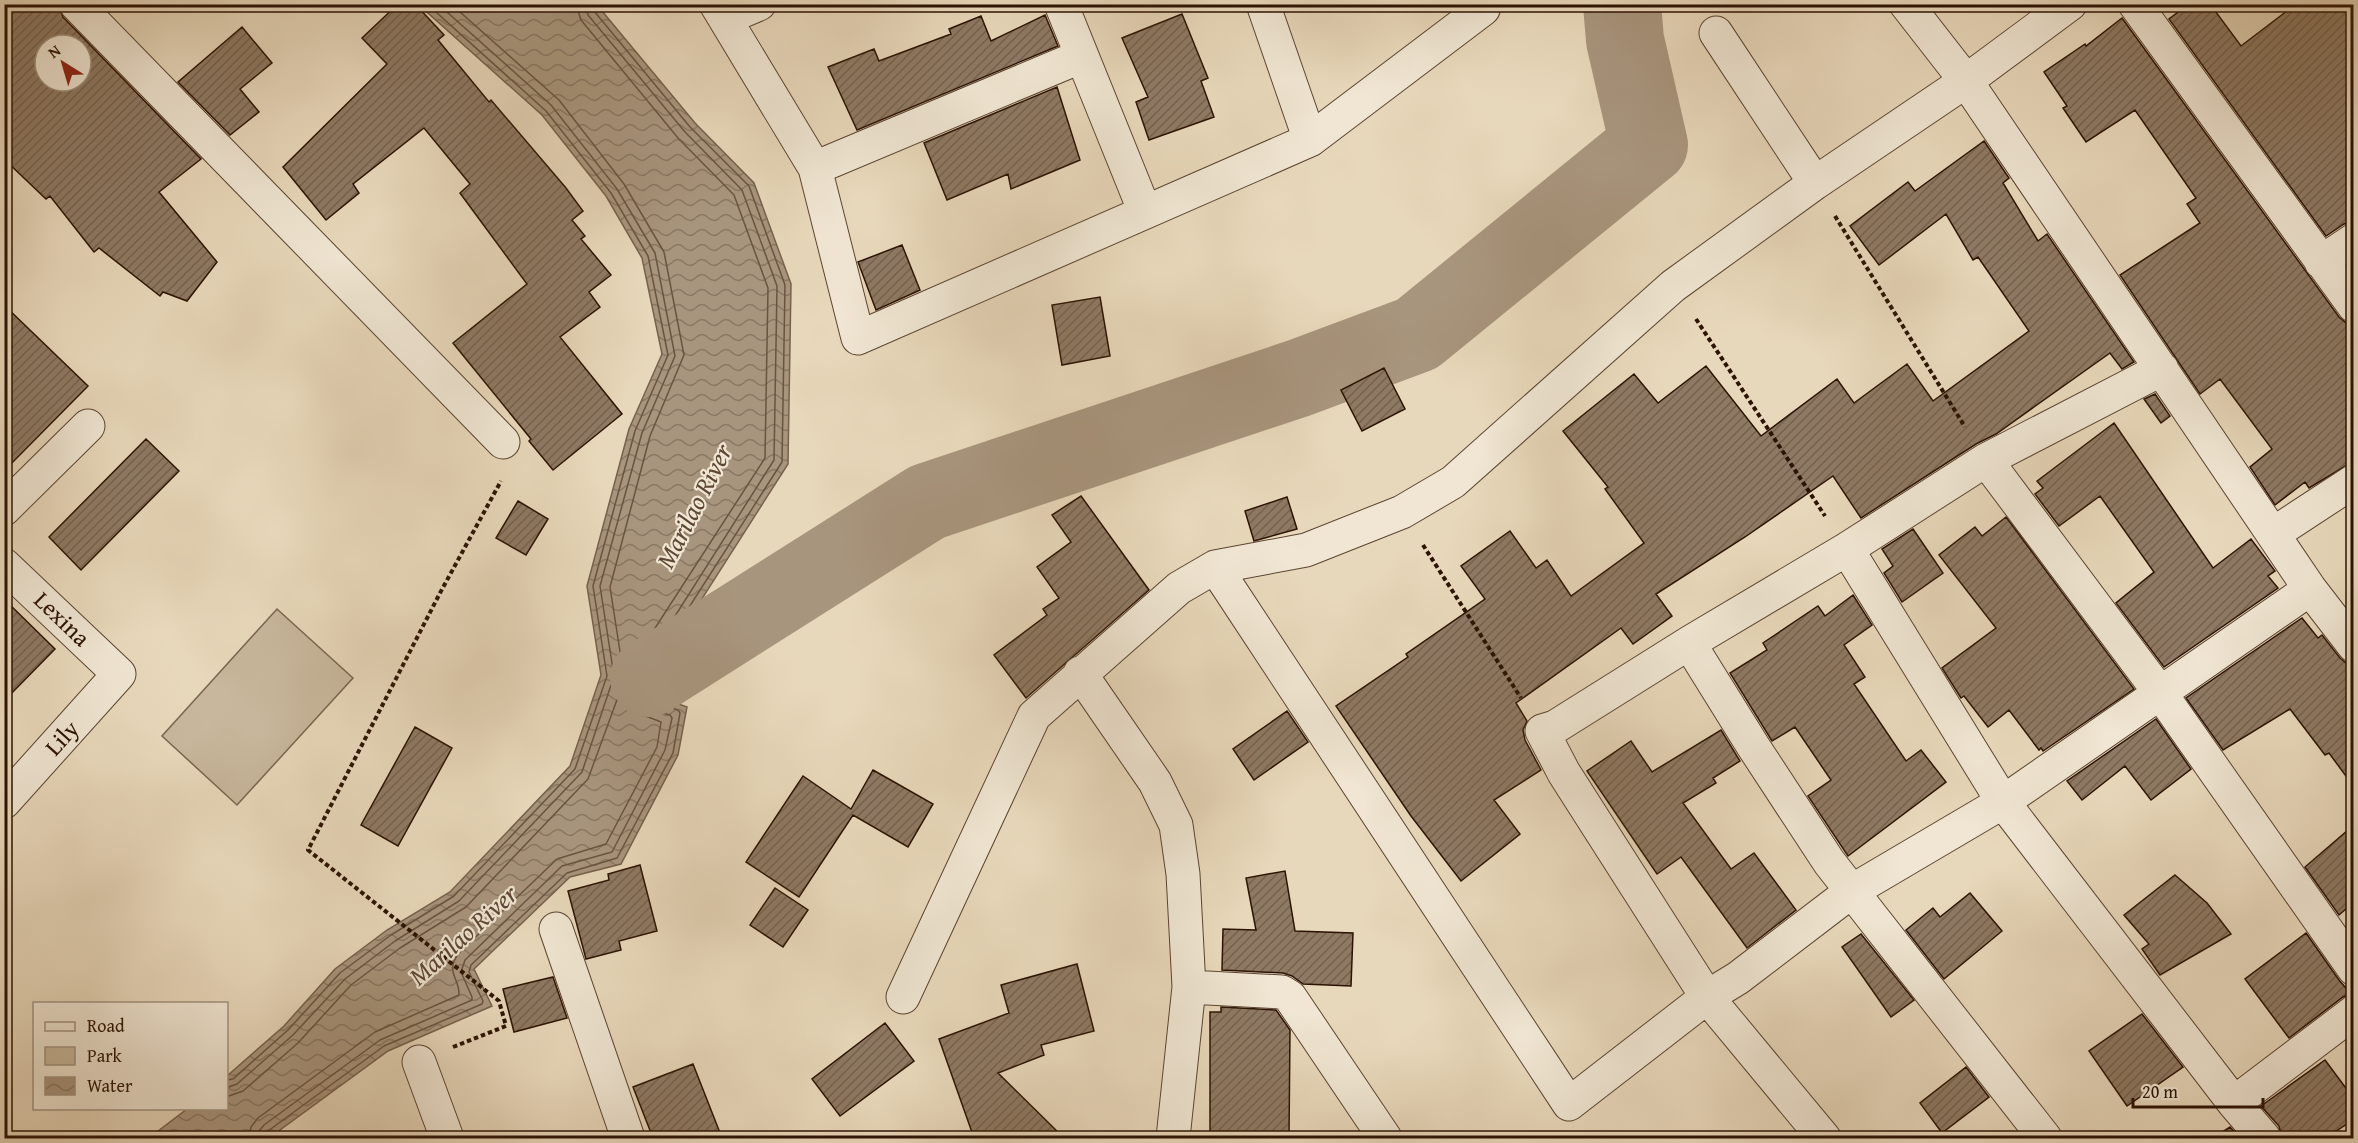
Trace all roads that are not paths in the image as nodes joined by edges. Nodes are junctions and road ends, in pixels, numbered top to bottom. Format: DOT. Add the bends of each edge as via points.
graph roads {
  1 [pos="76,4"];
  2 [pos="759,4"];
  3 [pos="1060,4"];
  4 [pos="1263,4"];
  5 [pos="1482,4"];
  6 [pos="1906,4"];
  7 [pos="2070,4"];
  8 [pos="2135,4"];
  9 [pos="721,11"];
  10 [pos="1716,33"];
  11 [pos="1082,56"];
  12 [pos="1966,81"];
  13 [pos="1310,140"];
  14 [pos="815,168"];
  15 [pos="1815,183"];
  16 [pos="1145,212"];
  17 [pos="2354,240"];
  18 [pos="2321,262"];
  19 [pos="2354,306"];
  20 [pos="2162,369"];
  21 [pos="88,426"];
  22 [pos="503,442"];
  23 [pos="1986,460"];
  24 [pos="2354,481"];
  25 [pos="4,509"];
  26 [pos="2273,534"];
  27 [pos="1847,549"];
  28 [pos="4,565"];
  29 [pos="1215,567"];
  30 [pos="2310,588"];
  31 [pos="1689,643"];
  32 [pos="2354,646"];
  33 [pos="1080,673"];
  34 [pos="119,674"];
  35 [pos="2160,694"];
  36 [pos="4,802"];
  37 [pos="2003,802"];
  38 [pos="1852,891"];
  39 [pos="556,929"];
  40 [pos="2354,969"];
  41 [pos="1189,987"];
  42 [pos="903,997"];
  43 [pos="1707,997"];
  44 [pos="2354,1012"];
  45 [pos="419,1062"];
  46 [pos="2234,1103"];
  47 [pos="447,1138"];
  48 [pos="628,1138"];
  49 [pos="1173,1138"];
  50 [pos="1384,1138"];
  51 [pos="1824,1138"];
  52 [pos="2045,1138"];
  53 [pos="2264,1138"];
  1 -- 22 [label="street"];
  2 -- 9 [label="street"];
  3 -- 11 [label="street"];
  4 -- 13 [label="street"];
  5 -- 13 [label="street" via="1484,9"];
  6 -- 12 [label="street"];
  7 -- 12 [label="street"];
  8 -- 18 [label="street"];
  9 -- 14 [label="street"];
  10 -- 15 [label="street"];
  11 -- 14 [label="street"];
  11 -- 16 [label="street"];
  12 -- 15 [label="street"];
  12 -- 20 [label="street"];
  13 -- 16 [label="street"];
  14 -- 16 [label="street" via="858,338"];
  15 -- 29 [label="street" via="1673,286 1453,483 1402,512 1306,550"];
  17 -- 18 [label="street"];
  18 -- 19 [label="street"];
  20 -- 23 [label="street"];
  20 -- 26 [label="street"];
  21 -- 25 [label="street"];
  23 -- 27 [label="street"];
  23 -- 35 [label="street"];
  24 -- 26 [label="street"];
  26 -- 30 [label="street"];
  27 -- 31 [label="street"];
  27 -- 37 [label="street"];
  28 -- 34 [label="street, Lexina"];
  29 -- 33 [label="street" via="1179,588"];
  29 -- 43 [label="street" via="1569,1104"];
  30 -- 32 [label="street"];
  30 -- 35 [label="street"];
  31 -- 38 [label="street" via="1752,746"];
  31 -- 43 [label="street" via="1555,727 1542,731 1564,773"];
  33 -- 41 [label="street" via="1155,782 1176,825 1184,874"];
  33 -- 42 [label="street" via="1034,716"];
  34 -- 36 [label="street, Lily"];
  35 -- 37 [label="street"];
  35 -- 40 [label="street"];
  37 -- 38 [label="street"];
  37 -- 46 [label="street"];
  38 -- 43 [label="street"];
  38 -- 52 [label="street"];
  39 -- 48 [label="street"];
  41 -- 49 [label="street"];
  41 -- 50 [label="street" via="1282,992 1290,997"];
  43 -- 51 [label="street"];
  44 -- 46 [label="street"];
  45 -- 47 [label="street"];
  46 -- 53 [label="street"];
}
